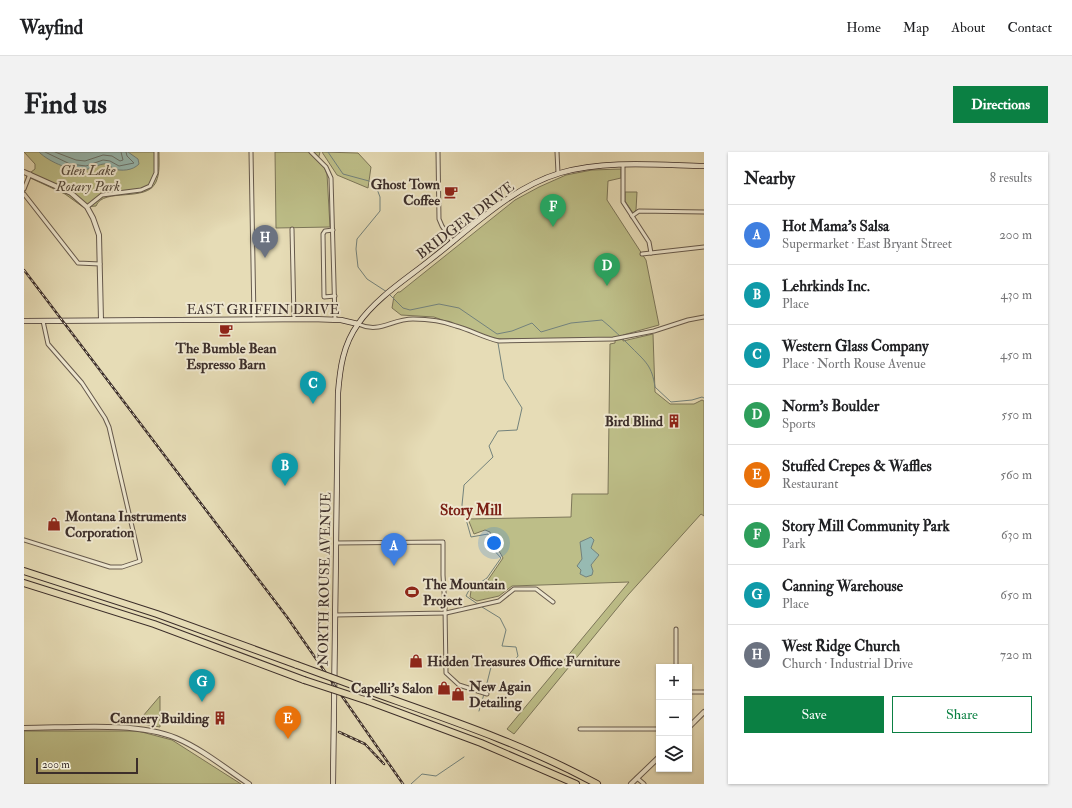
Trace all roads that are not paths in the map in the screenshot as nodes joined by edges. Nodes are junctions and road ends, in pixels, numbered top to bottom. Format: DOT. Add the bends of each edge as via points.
graph roads {
  1 [pos="156,152"];
  2 [pos="251,152"];
  3 [pos="311,152"];
  4 [pos="438,152"];
  5 [pos="557,152"];
  6 [pos="623,165"];
  7 [pos="704,166"];
  8 [pos="24,172"];
  9 [pos="558,173"];
  10 [pos="30,174"];
  11 [pos="24,189"];
  12 [pos="24,194"];
  13 [pos="87,207"];
  14 [pos="704,212"];
  15 [pos="632,216"];
  16 [pos="292,229"];
  17 [pos="333,230"];
  18 [pos="453,242"];
  19 [pos="704,246"];
  20 [pos="651,253"];
  21 [pos="642,254"];
  22 [pos="100,264"];
  23 [pos="335,296"];
  24 [pos="704,317"];
  25 [pos="254,319"];
  26 [pos="294,319"];
  27 [pos="335,319"];
  28 [pos="101,320"];
  29 [pos="24,321"];
  30 [pos="43,321"];
  31 [pos="358,324"];
  32 [pos="339,374"];
  33 [pos="24,540"];
  34 [pos="336,543"];
  35 [pos="24,571"];
  36 [pos="24,583"];
  37 [pos="552,602"];
  38 [pos="446,613"];
  39 [pos="335,615"];
  40 [pos="676,629"];
  41 [pos="676,664"];
  42 [pos="692,692"];
  43 [pos="704,692"];
  44 [pos="487,694"];
  45 [pos="704,712"];
  46 [pos="692,724"];
  47 [pos="24,728"];
  48 [pos="580,729"];
  49 [pos="656,729"];
  50 [pos="656,760"];
  51 [pos="637,778"];
  52 [pos="249,784"];
  53 [pos="333,784"];
  54 [pos="576,784"];
  55 [pos="597,784"];
  56 [pos="631,784"];
  57 [pos="644,784"];
  1 -- 13 [label="street" via="156,173 150,186 141,190 102,195"];
  2 -- 25 [label="street"];
  3 -- 17 [label="street" via="329,171 332,184"];
  4 -- 18 [label="street" via="439,219"];
  5 -- 9 [label="street"];
  6 -- 7 [label="main road, BRIDGER DRIVE"];
  6 -- 9 [label="main road, BRIDGER DRIVE" via="589,167"];
  6 -- 15 [label="street" via="623,202"];
  8 -- 10 [label="street"];
  9 -- 18 [label="main road, BRIDGER DRIVE" via="518,192"];
  10 -- 11 [label="street"];
  10 -- 13 [label="street" via="66,190"];
  12 -- 22 [label="street" via="78,263"];
  13 -- 22 [label="street" via="99,235"];
  14 -- 15 [label="street" via="639,211"];
  15 -- 20 [label="street" via="649,242"];
  16 -- 26 [label="street"];
  17 -- 23 [label="street"];
  17 -- 23 [label="street" via="325,231 323,234 324,297"];
  18 -- 31 [label="main road, BRIDGER DRIVE" via="393,289"];
  19 -- 20 [label="street"];
  20 -- 21 [label="street"];
  22 -- 28 [label="street"];
  23 -- 27 [label="street"];
  24 -- 31 [label="street, EAST GRIFFIN DRIVE" via="618,339 499,341 438,321 400,320 374,329"];
  25 -- 26 [label="main road, EAST GRIFFIN DRIVE"];
  25 -- 28 [label="main road, EAST GRIFFIN DRIVE"];
  26 -- 27 [label="main road, EAST GRIFFIN DRIVE"];
  27 -- 31 [label="main road, EAST GRIFFIN DRIVE"];
  28 -- 30 [label="main road, EAST GRIFFIN DRIVE"];
  29 -- 30 [label="main road, EAST GRIFFIN DRIVE"];
  30 -- 33 [label="street" via="48,344 82,383 109,427 140,561 122,567 110,567"];
  31 -- 32 [label="main road, BRIDGER DRIVE" via="346,346"];
  32 -- 34 [label="main road, NORTH ROUSE AVENUE"];
  34 -- 38 [label="street" via="444,542 443,581"];
  34 -- 39 [label="main road, NORTH ROUSE AVENUE"];
  35 -- 55 [label="highway, bridge" via="157,614 488,734"];
  36 -- 54 [label="highway, bridge" via="154,624 368,701 481,743"];
  37 -- 38 [label="street" via="536,589 514,589 500,600"];
  38 -- 39 [label="street"];
  38 -- 44 [label="street" via="446,673 456,683"];
  39 -- 53 [label="main road, NORTH ROUSE AVENUE"];
  40 -- 41 [label="street"];
  42 -- 43 [label="street"];
  45 -- 46 [label="street"];
  47 -- 52 [label="street" via="140,728 175,737"];
  48 -- 49 [label="street"];
  50 -- 51 [label="street"];
  51 -- 56 [label="street"];
  51 -- 57 [label="street"];
}
